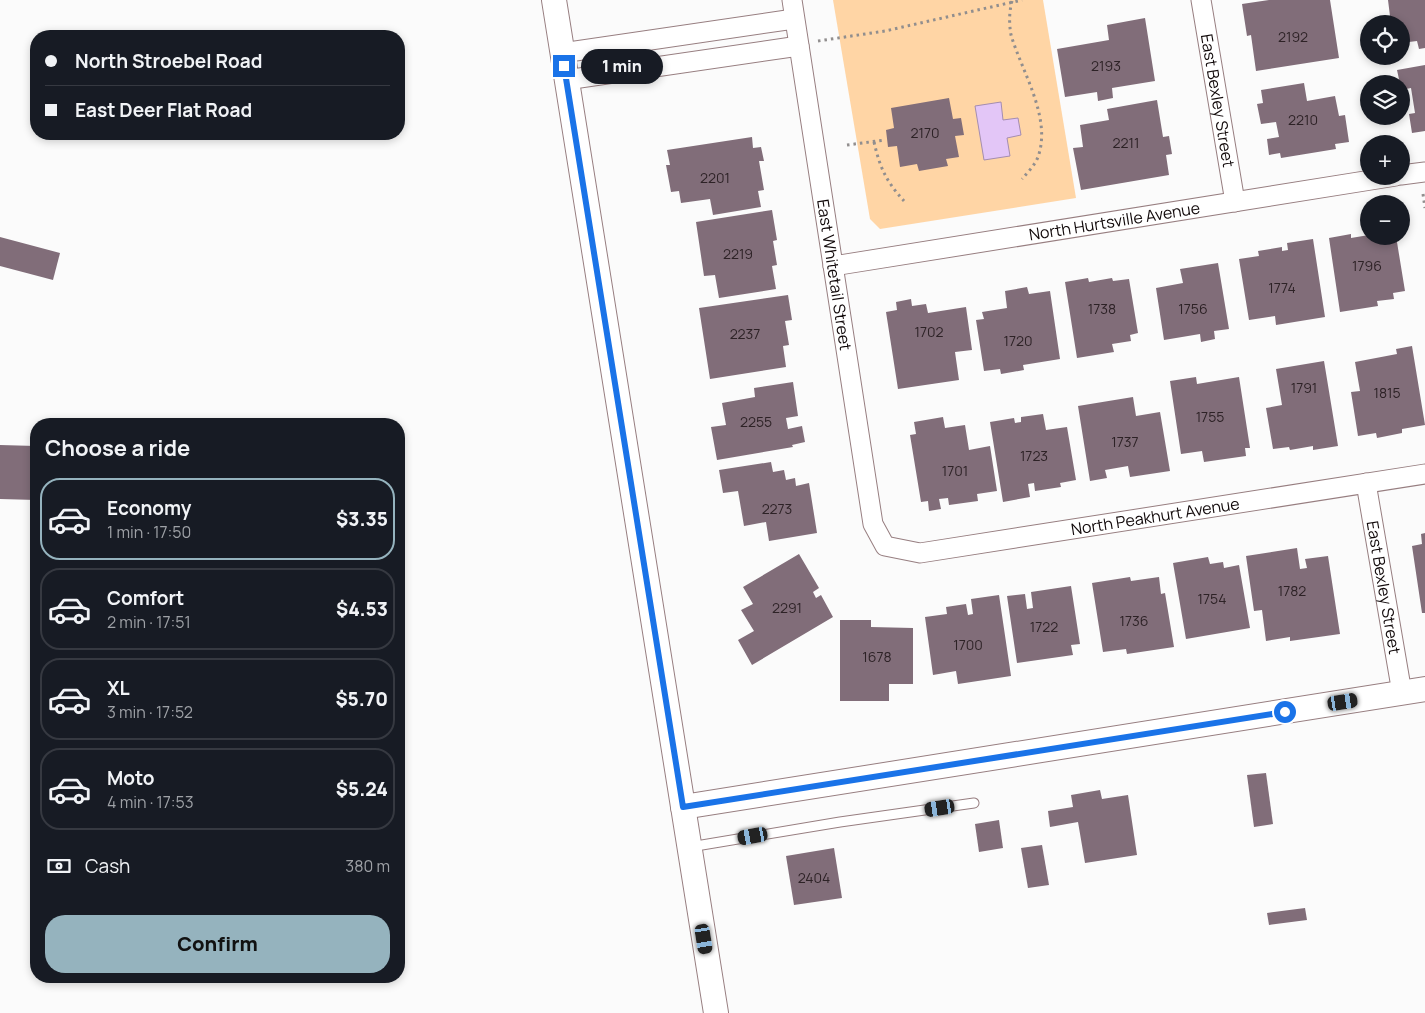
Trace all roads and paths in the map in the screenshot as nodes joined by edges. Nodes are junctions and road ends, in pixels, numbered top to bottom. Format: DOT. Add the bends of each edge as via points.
graph roads {
  1 [pos="554,0"];
  2 [pos="792,0"];
  3 [pos="1022,0"];
  4 [pos="1202,0"];
  5 [pos="1012,1"];
  6 [pos="794,19"];
  7 [pos="818,41"];
  8 [pos="799,46"];
  9 [pos="562,53"];
  10 [pos="566,80"];
  11 [pos="886,140"];
  12 [pos="874,142"];
  13 [pos="847,145"];
  14 [pos="1425,172"];
  15 [pos="1410,174"];
  16 [pos="1022,179"];
  17 [pos="1360,182"];
  18 [pos="1422,191"];
  19 [pos="904,201"];
  20 [pos="1235,202"];
  21 [pos="1425,208"];
  22 [pos="833,266"];
  23 [pos="1425,474"];
  24 [pos="1366,483"];
  25 [pos="885,546"];
  26 [pos="1425,690"];
  27 [pos="1402,693"];
  28 [pos="974,803"];
  29 [pos="683,807"];
  30 [pos="690,847"];
  31 [pos="716,1013"];
  1 -- 9 [label="street"];
  2 -- 6 [label="street, East Whitetail Street"];
  3 -- 5 [label="path"];
  4 -- 20 [label="street, East Bexley Street"];
  5 -- 7 [label="path" via="884,31"];
  5 -- 16 [label="path" via="1011,35 1039,108 1041,127 1038,158"];
  6 -- 8 [label="street, East Whitetail Street"];
  6 -- 9 [label="street"];
  8 -- 10 [label="street"];
  8 -- 22 [label="street, East Whitetail Street"];
  9 -- 10 [label="street"];
  10 -- 29 [label="street"];
  11 -- 12 [label="path"];
  12 -- 13 [label="path"];
  12 -- 19 [label="path" via="888,182"];
  14 -- 15 [label="street"];
  17 -- 20 [label="street, North Hurtsville Avenue"];
  18 -- 21 [label="path"];
  20 -- 22 [label="street, North Hurtsville Avenue"];
  22 -- 25 [label="street, East Whitetail Street" via="873,524"];
  23 -- 24 [label="street, North Peakhurt Avenue"];
  24 -- 25 [label="street, North Peakhurt Avenue" via="920,553"];
  24 -- 27 [label="street, East Bexley Street"];
  26 -- 27 [label="street"];
  27 -- 29 [label="street"];
  28 -- 30 [label="lane"];
  29 -- 30 [label="street"];
  30 -- 31 [label="street"];
}
